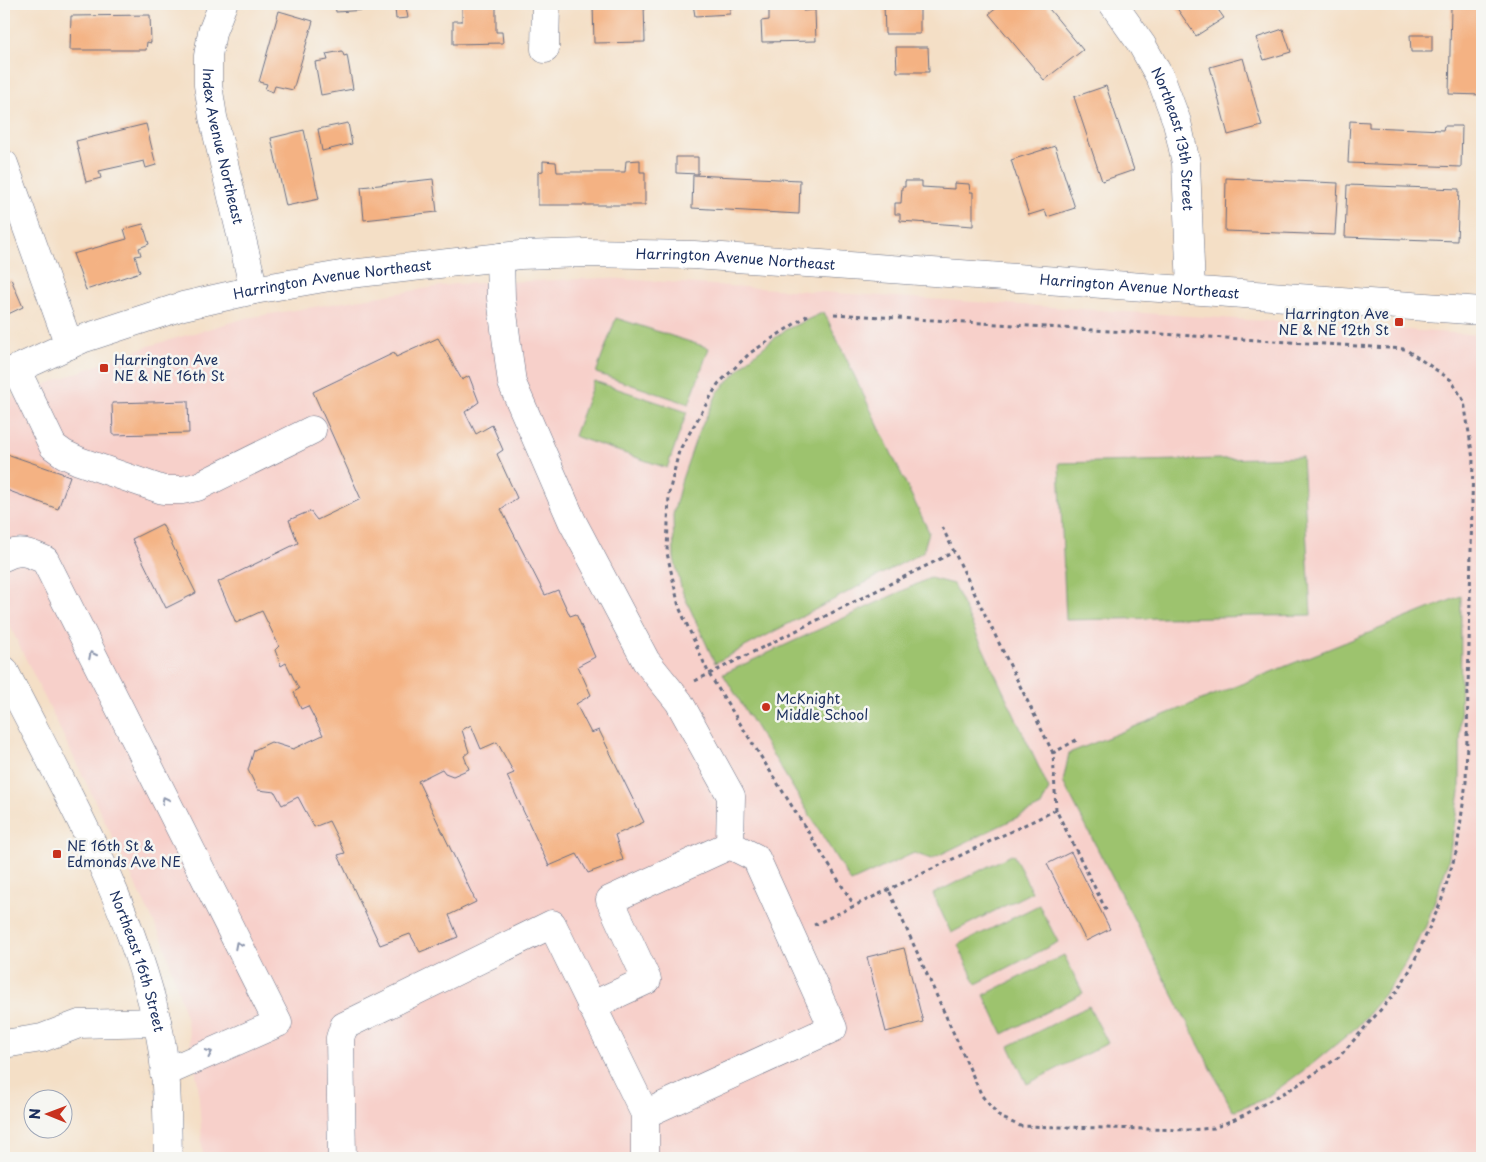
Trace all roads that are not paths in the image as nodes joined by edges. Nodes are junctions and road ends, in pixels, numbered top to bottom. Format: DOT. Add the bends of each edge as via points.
graph roads {
  1 [pos="223,4"];
  2 [pos="546,4"];
  3 [pos="1113,4"];
  4 [pos="545,49"];
  5 [pos="4,164"];
  6 [pos="500,257"];
  7 [pos="254,290"];
  8 [pos="1191,290"];
  9 [pos="1482,311"];
  10 [pos="69,345"];
  11 [pos="10,372"];
  12 [pos="312,430"];
  13 [pos="4,557"];
  14 [pos="4,670"];
  15 [pos="730,845"];
  16 [pos="591,1006"];
  17 [pos="157,1022"];
  18 [pos="4,1044"];
  19 [pos="164,1073"];
  20 [pos="644,1114"];
  21 [pos="168,1158"];
  22 [pos="342,1158"];
  23 [pos="645,1158"];
  1 -- 7 [label="street, Index Avenue Northeast" via="212,32 208,85"];
  2 -- 4 [label="street"];
  3 -- 8 [label="street, Northeast 13th Street" via="1161,79 1177,122 1186,163"];
  5 -- 10 [label="street"];
  6 -- 7 [label="street, Harrington Avenue Northeast" via="341,274"];
  6 -- 8 [label="street, Harrington Avenue Northeast" via="586,253 694,255"];
  6 -- 15 [label="street" via="501,298 512,383 572,521 646,661 679,702 731,796"];
  7 -- 10 [label="street, Harrington Avenue Northeast" via="183,306"];
  8 -- 9 [label="street, Harrington Avenue Northeast"];
  10 -- 11 [label="street, Harrington Avenue Northeast"];
  11 -- 12 [label="street" via="53,446 79,461 163,490 197,487"];
  19 -- 13 [label="street, one-way" via="278,1023 45,560 24,551"];
  14 -- 17 [label="street, Northeast 16th Street" via="118,899 142,961"];
  15 -- 16 [label="street" via="610,900 647,980"];
  15 -- 20 [label="street" via="756,858 833,1028"];
  16 -- 20 [label="street"];
  16 -- 22 [label="street" via="552,924 344,1026 340,1038"];
  17 -- 18 [label="street" via="79,1024 42,1038"];
  17 -- 19 [label="street, Northeast 16th Street"];
  19 -- 21 [label="street, Northeast 16th Street"];
  20 -- 23 [label="street"];
}
